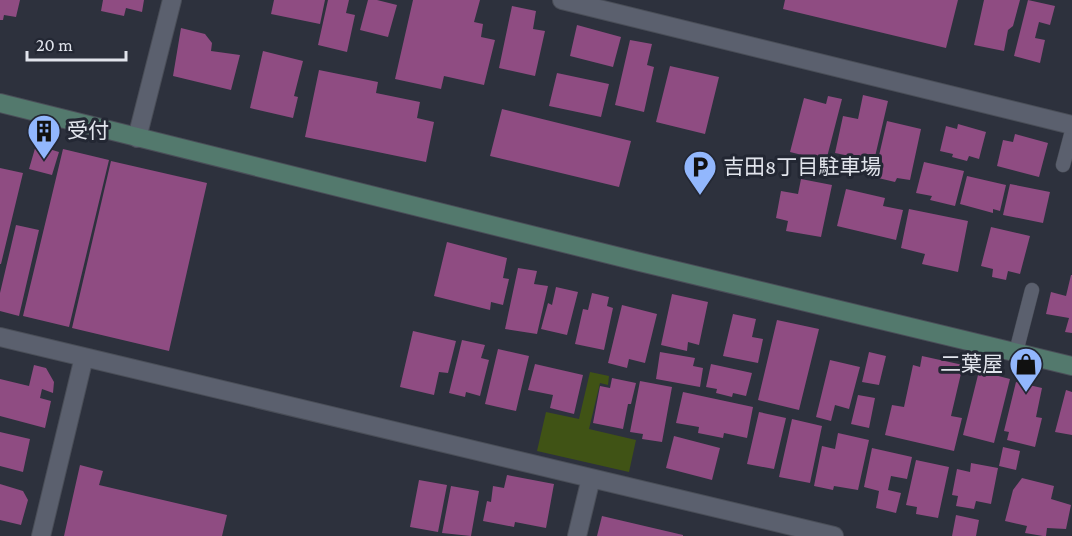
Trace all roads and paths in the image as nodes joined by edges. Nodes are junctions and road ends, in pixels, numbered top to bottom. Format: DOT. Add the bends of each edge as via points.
graph roads {
  1 [pos="172,0"];
  2 [pos="562,0"];
  3 [pos="0,103"];
  4 [pos="1072,125"];
  5 [pos="1072,131"];
  6 [pos="137,138"];
  7 [pos="1063,165"];
  8 [pos="1032,290"];
  9 [pos="0,337"];
  10 [pos="1016,352"];
  11 [pos="84,357"];
  12 [pos="1072,366"];
  13 [pos="591,478"];
  14 [pos="41,536"];
  15 [pos="577,536"];
  16 [pos="834,536"];
  1 -- 6 [label="street"];
  2 -- 4 [label="street"];
  3 -- 6 [label="street"];
  5 -- 7 [label="lane"];
  6 -- 10 [label="street"];
  8 -- 10 [label="lane"];
  9 -- 11 [label="street"];
  10 -- 12 [label="street"];
  11 -- 13 [label="street"];
  11 -- 14 [label="street"];
  13 -- 15 [label="street"];
  13 -- 16 [label="street"];
}
